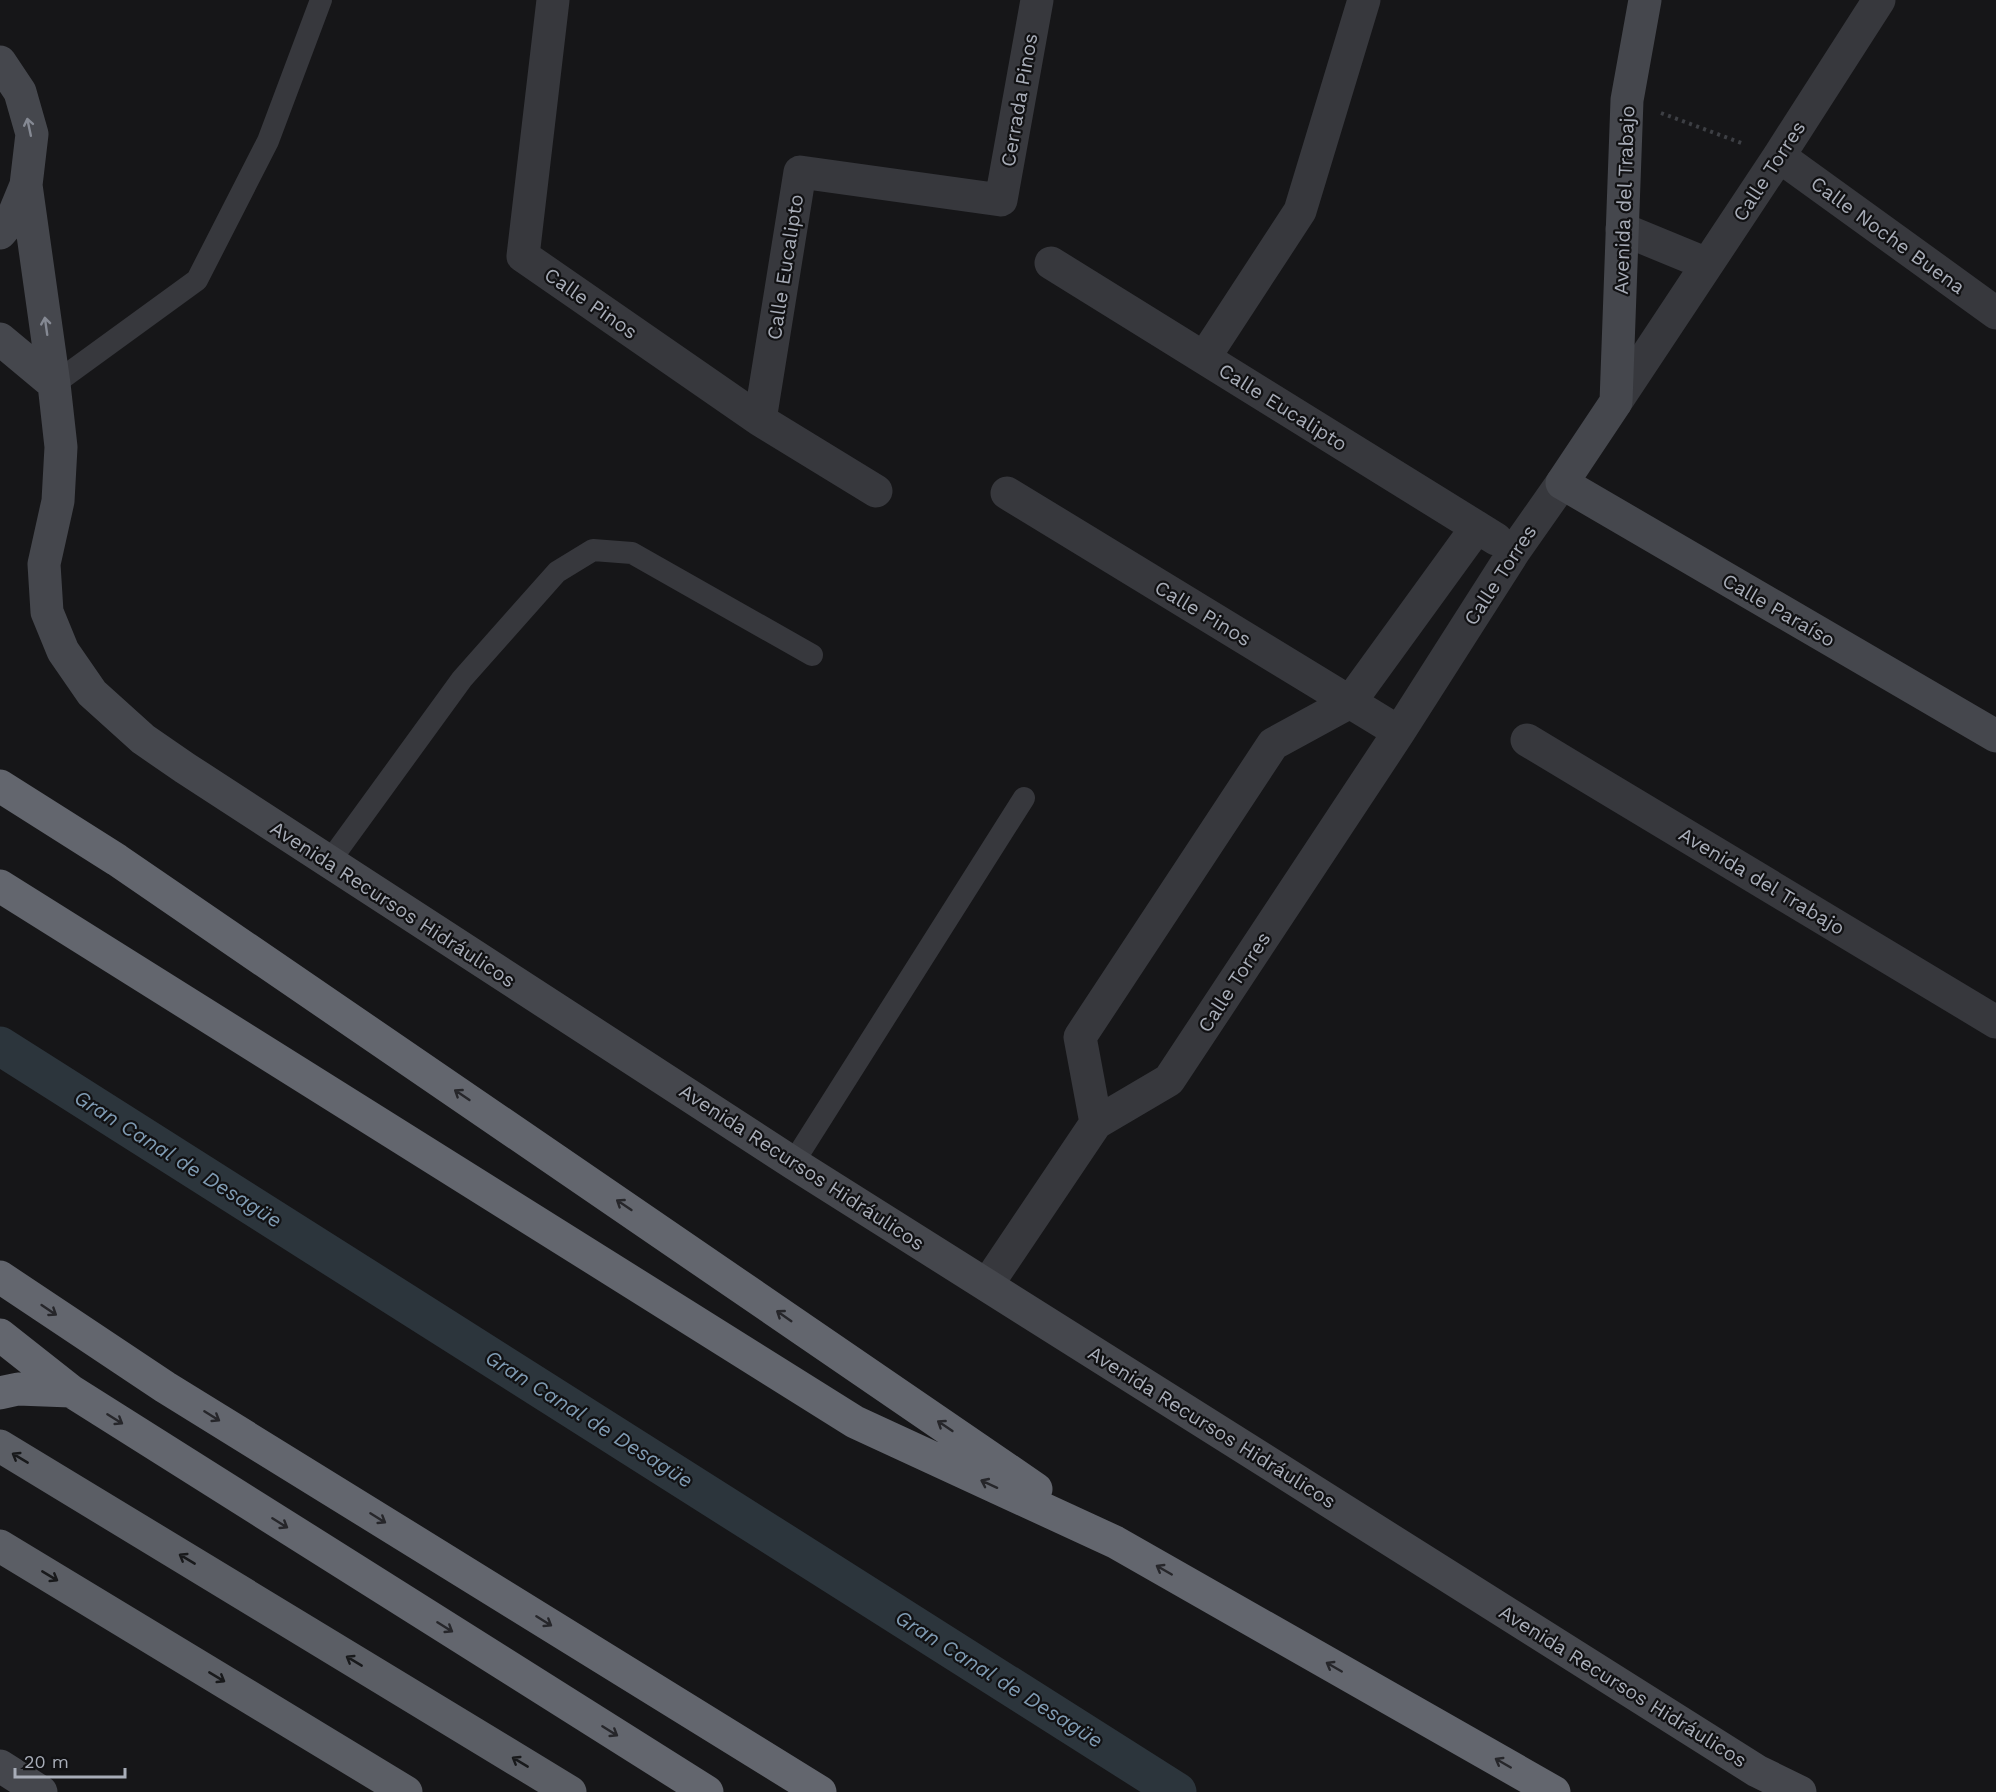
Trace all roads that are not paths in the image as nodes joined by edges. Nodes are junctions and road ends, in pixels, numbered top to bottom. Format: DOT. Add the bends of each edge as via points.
graph roads {
  1 [pos="321,0"];
  2 [pos="553,0"];
  3 [pos="1037,0"];
  4 [pos="1364,0"];
  5 [pos="1645,0"];
  6 [pos="1879,0"];
  7 [pos="0,62"];
  8 [pos="1779,156"];
  9 [pos="26,185"];
  10 [pos="1001,200"];
  11 [pos="1622,229"];
  12 [pos="0,232"];
  13 [pos="1051,263"];
  14 [pos="1707,264"];
  15 [pos="1996,313"];
  16 [pos="0,339"];
  17 [pos="1204,358"];
  18 [pos="54,384"];
  19 [pos="1616,402"];
  20 [pos="760,420"];
  21 [pos="1562,483"];
  22 [pos="876,491"];
  23 [pos="1007,494"];
  24 [pos="1477,527"];
  25 [pos="1515,550"];
  26 [pos="812,655"];
  27 [pos="1350,702"];
  28 [pos="1399,732"];
  29 [pos="1996,736"];
  30 [pos="1527,740"];
  31 [pos="0,786"];
  32 [pos="1024,798"];
  33 [pos="329,862"];
  34 [pos="0,886"];
  35 [pos="1996,1022"];
  36 [pos="1096,1123"];
  37 [pos="793,1163"];
  38 [pos="0,1277"];
  39 [pos="987,1285"];
  40 [pos="0,1335"];
  41 [pos="71,1391"];
  42 [pos="0,1393"];
  43 [pos="0,1446"];
  44 [pos="1114,1542"];
  45 [pos="0,1546"];
  46 [pos="0,1766"];
  47 [pos="41,1792"];
  48 [pos="406,1792"];
  49 [pos="570,1792"];
  50 [pos="707,1792"];
  51 [pos="820,1792"];
  52 [pos="1554,1792"];
  53 [pos="1800,1792"];
  1 -- 18 [label="lane" via="268,141 197,280"];
  2 -- 20 [label="street, Calle Pinos" via="523,256"];
  3 -- 10 [label="street, Cerrada Pinos"];
  4 -- 17 [label="street" via="1300,211"];
  5 -- 11 [label="main road, Avenida del Trabajo" via="1627,100"];
  6 -- 8 [label="street, Calle Torres"];
  9 -- 7 [label="main road, Avenida Recursos Hidráulicos, one-way" via="32,134 20,92"];
  8 -- 14 [label="street, Calle Torres"];
  8 -- 15 [label="street, Calle Noche Buena"];
  9 -- 12 [label="main road" via="12,219"];
  18 -- 9 [label="main road, Avenida Recursos Hidráulicos, one-way"];
  10 -- 20 [label="street, Calle Eucalipto" via="800,171"];
  11 -- 14 [label="street"];
  11 -- 19 [label="main road, Avenida del Trabajo"];
  13 -- 17 [label="street, Calle Eucalipto"];
  14 -- 19 [label="street, Calle Torres"];
  16 -- 18 [label="main road"];
  17 -- 24 [label="street, Calle Eucalipto"];
  18 -- 33 [label="main road, Avenida Recursos Hidráulicos" via="61,447 58,501 44,564 47,612 63,651 92,693 143,739"];
  19 -- 21 [label="main road, Calle Torres"];
  20 -- 22 [label="street, Calle Pinos"];
  21 -- 25 [label="street, Calle Torres"];
  21 -- 29 [label="main road, Calle Paraíso"];
  23 -- 27 [label="street, Calle Pinos"];
  24 -- 25 [label="street, Calle Eucalipto"];
  24 -- 27 [label="street"];
  25 -- 28 [label="street, Calle Torres"];
  26 -- 33 [label="lane" via="632,553 593,550 557,572 462,679"];
  27 -- 28 [label="street, Calle Pinos"];
  27 -- 36 [label="street" via="1273,744 1080,1037"];
  28 -- 36 [label="street, Calle Torres" via="1169,1080"];
  30 -- 35 [label="street, Avenida del Trabajo"];
  44 -- 31 [label="highway, one-way" via="117,860"];
  32 -- 37 [label="lane"];
  33 -- 37 [label="main road, Avenida Recursos Hidráulicos"];
  44 -- 34 [label="highway, one-way" via="855,1422"];
  36 -- 39 [label="street, Calle Torres"];
  37 -- 39 [label="main road, Avenida Recursos Hidráulicos"];
  38 -- 51 [label="highway, one-way" via="165,1387"];
  39 -- 53 [label="main road, Avenida Recursos Hidráulicos" via="1757,1771"];
  40 -- 41 [label="highway"];
  41 -- 42 [label="highway" via="18,1389"];
  41 -- 50 [label="highway, one-way"];
  49 -- 43 [label="highway, one-way"];
  52 -- 44 [label="highway, one-way"];
  45 -- 48 [label="highway, one-way"];
  46 -- 47 [label="main road"];
}
